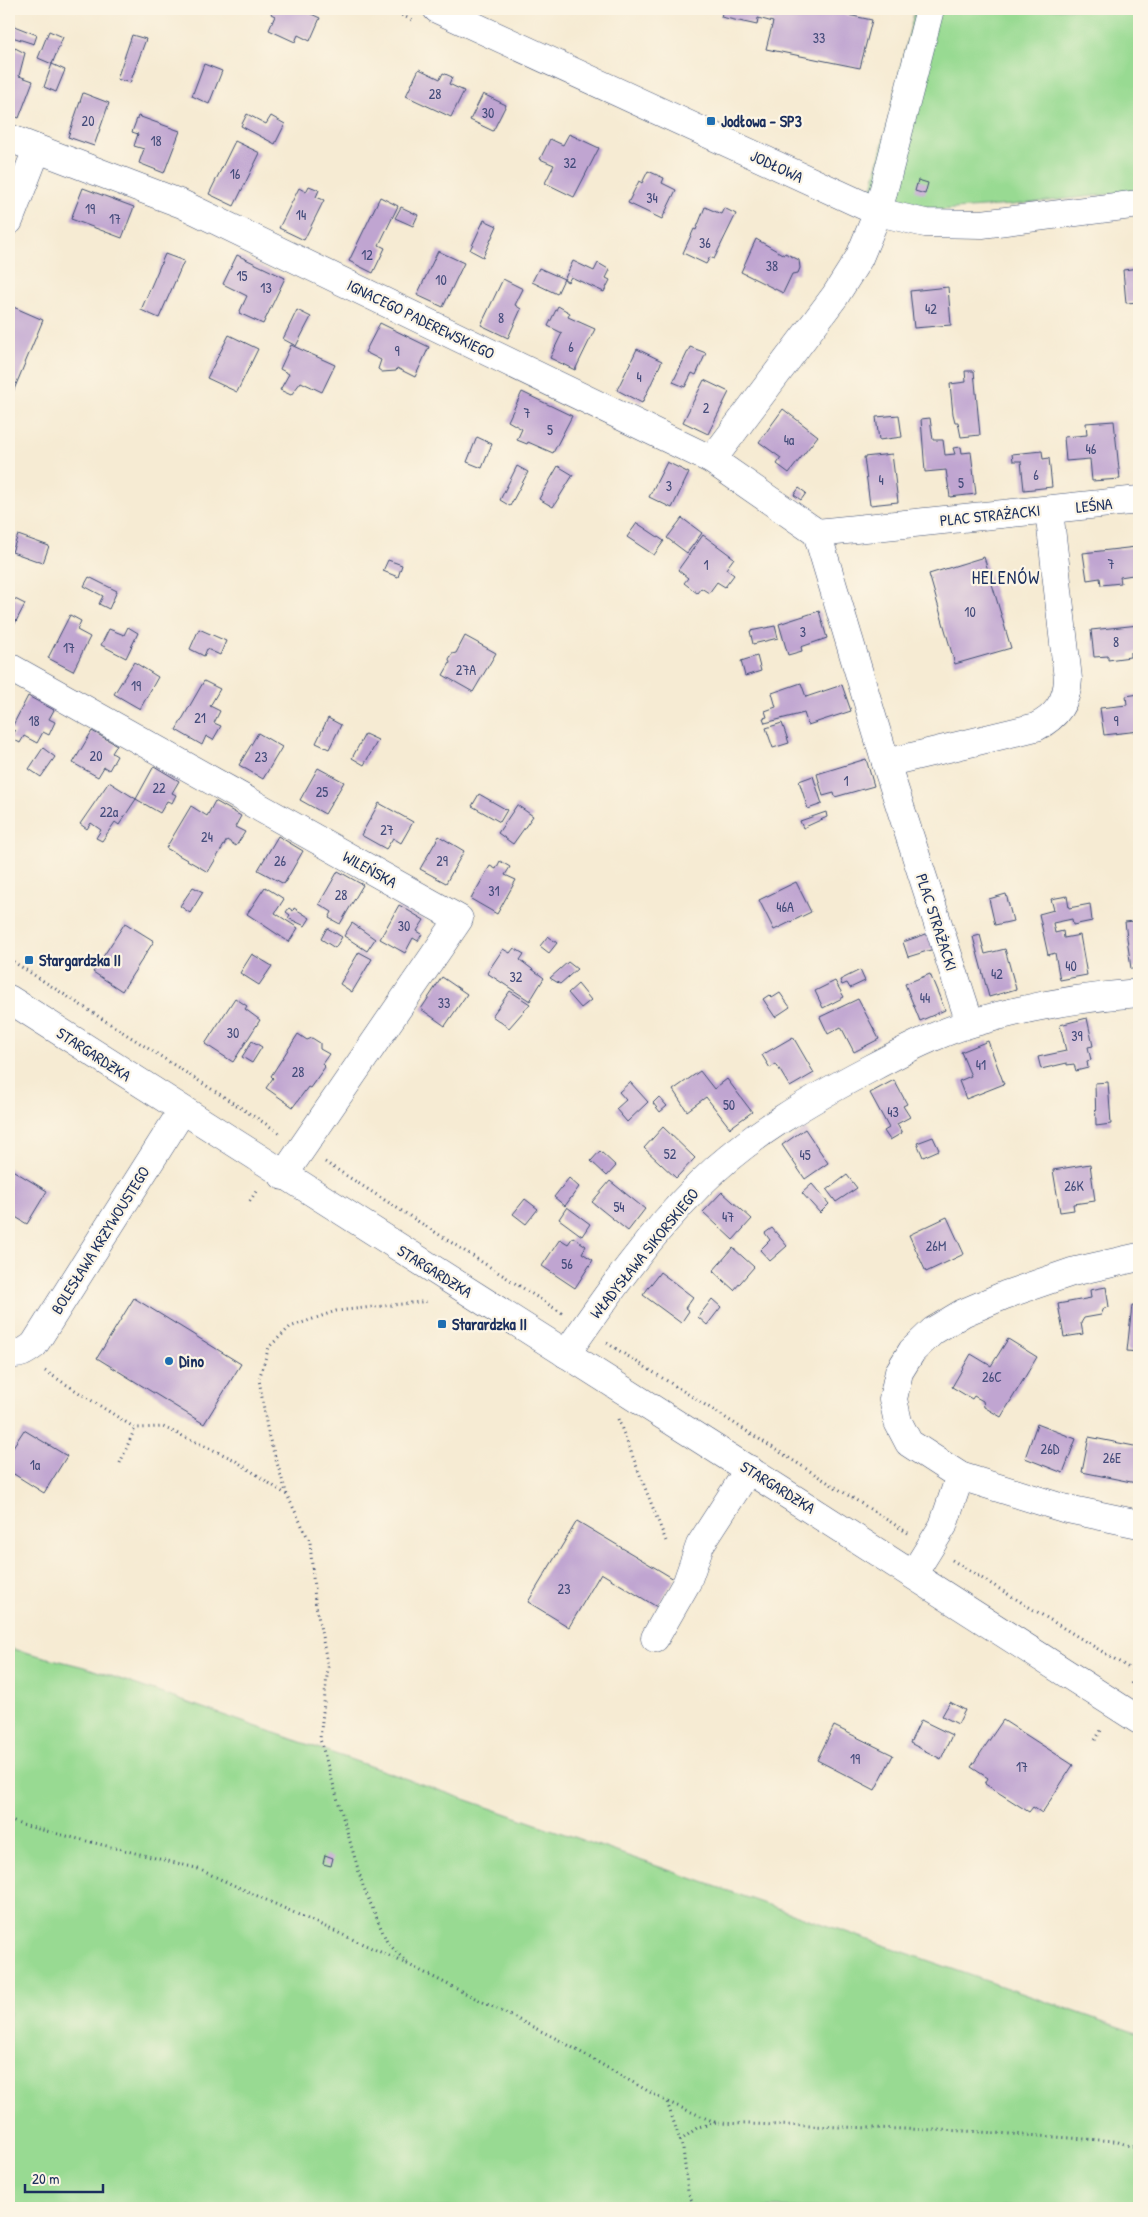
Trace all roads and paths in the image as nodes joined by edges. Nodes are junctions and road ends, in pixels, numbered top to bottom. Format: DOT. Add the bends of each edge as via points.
graph roads {
  1 [pos="437,9"];
  2 [pos="930,9"];
  3 [pos="9,138"];
  4 [pos="37,149"];
  5 [pos="1139,204"];
  6 [pos="878,212"];
  7 [pos="9,220"];
  8 [pos="712,460"];
  9 [pos="1139,500"];
  10 [pos="1048,510"];
  11 [pos="817,533"];
  12 [pos="9,667"];
  13 [pos="886,763"];
  14 [pos="1139,993"];
  15 [pos="9,999"];
  16 [pos="970,1023"];
  17 [pos="182,1111"];
  18 [pos="283,1176"];
  19 [pos="1139,1257"];
  20 [pos="430,1301"];
  21 [pos="16,1352"];
  22 [pos="566,1354"];
  23 [pos="615,1410"];
  24 [pos="135,1428"];
  25 [pos="120,1463"];
  26 [pos="749,1468"];
  27 [pos="960,1476"];
  28 [pos="287,1495"];
  29 [pos="1139,1524"];
  30 [pos="666,1541"];
  31 [pos="914,1574"];
  32 [pos="655,1638"];
  33 [pos="1139,1720"];
  34 [pos="9,1820"];
  35 [pos="409,1965"];
  36 [pos="667,2102"];
  37 [pos="717,2123"];
  38 [pos="680,2141"];
  39 [pos="1139,2149"];
  40 [pos="695,2208"];
  1 -- 6 [label="street, JODŁOWA"];
  2 -- 6 [label="street"];
  3 -- 4 [label="street, IGNACEGO PADEREWSKIEGO"];
  4 -- 7 [label="street"];
  4 -- 8 [label="street, IGNACEGO PADEREWSKIEGO" via="182,204"];
  5 -- 6 [label="street, JODŁOWA" via="982,224 925,223"];
  6 -- 8 [label="street" via="859,258 835,296"];
  8 -- 11 [label="street, IGNACEGO PADEREWSKIEGO"];
  9 -- 10 [label="street, LEŚNA"];
  10 -- 11 [label="street, PLAC STRAŻACKI"];
  10 -- 13 [label="street, PLAC STRAŻACKI" via="1068,679 1066,695 1058,711 1036,727"];
  11 -- 13 [label="street, PLAC STRAŻACKI"];
  12 -- 18 [label="street, WILEŃSKA" via="459,919"];
  13 -- 16 [label="street, PLAC STRAŻACKI"];
  14 -- 16 [label="street, WŁADYSŁAWA SIKORSKIEGO" via="1080,1000"];
  15 -- 17 [label="street, STARGARDZKA"];
  16 -- 22 [label="street, WŁADYSŁAWA SIKORSKIEGO" via="902,1051 842,1083 791,1112 729,1158 675,1210 640,1252"];
  17 -- 18 [label="street, STARGARDZKA"];
  17 -- 21 [label="street, BOLESŁAWA KRZYWOUSTEGO" via="34,1345"];
  18 -- 22 [label="street, STARGARDZKA"];
  19 -- 27 [label="street" via="1072,1272 1005,1294 933,1331 912,1351 899,1372 893,1399 898,1422 909,1443"];
  20 -- 28 [label="path" via="336,1311 290,1327 269,1347 259,1379 268,1434"];
  21 -- 24 [label="path"];
  22 -- 26 [label="street, STARGARDZKA"];
  23 -- 30 [label="path"];
  24 -- 25 [label="path"];
  24 -- 28 [label="path" via="163,1427 233,1459"];
  26 -- 31 [label="street, STARGARDZKA"];
  26 -- 32 [label="street" via="700,1545 687,1582"];
  27 -- 29 [label="street" via="1063,1508"];
  27 -- 31 [label="street" via="943,1526"];
  28 -- 35 [label="path" via="310,1542 315,1600 328,1666 320,1739 363,1886 387,1942"];
  31 -- 33 [label="street, STARGARDZKA"];
  34 -- 35 [label="path" via="196,1868"];
  35 -- 36 [label="path" via="561,2041"];
  36 -- 37 [label="path"];
  36 -- 38 [label="path"];
  37 -- 38 [label="path" via="698,2127"];
  37 -- 39 [label="path" via="966,2131 1115,2141"];
  38 -- 40 [label="path" via="688,2192"];
}
